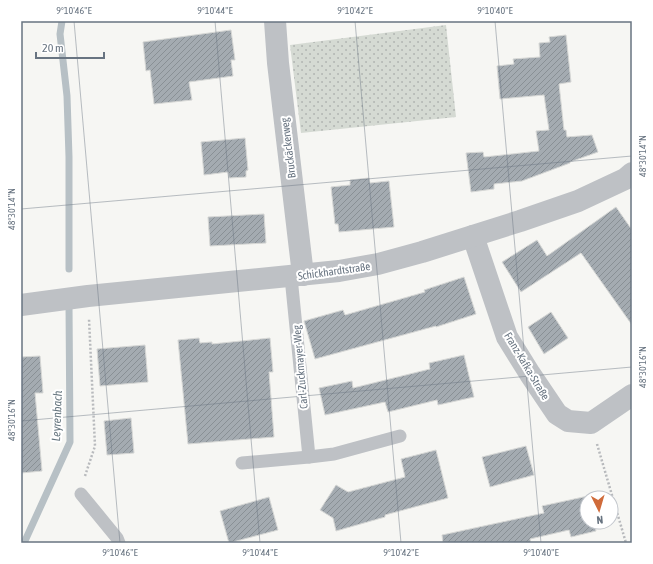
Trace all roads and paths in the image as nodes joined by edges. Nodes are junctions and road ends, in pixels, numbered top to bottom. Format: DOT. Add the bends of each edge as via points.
graph roads {
  1 [pos="275,21"];
  2 [pos="632,173"];
  3 [pos="473,236"];
  4 [pos="297,276"];
  5 [pos="88,296"];
  6 [pos="21,305"];
  7 [pos="632,395"];
  8 [pos="591,423"];
  9 [pos="400,436"];
  10 [pos="309,457"];
  11 [pos="242,463"];
  12 [pos="81,494"];
  13 [pos="118,543"];
  14 [pos="626,543"];
  1 -- 4 [label="street, Bruckäckerweg"];
  2 -- 3 [label="street, Schickhardtstraße" via="625,179 578,201"];
  3 -- 4 [label="street, Schickhardtstraße" via="378,264"];
  3 -- 8 [label="street, Franz-Kafka-Straße" via="507,337 530,374 557,414 568,421"];
  4 -- 5 [label="street, Schickhardtstraße"];
  4 -- 10 [label="lane, Carl-Zuckmayer-Weg"];
  5 -- 6 [label="street, Schickhardtstraße"];
  5 -- 12 [label="path" via="95,446"];
  7 -- 8 [label="street"];
  8 -- 14 [label="path"];
  9 -- 10 [label="lane" via="334,454"];
  10 -- 11 [label="lane"];
  12 -- 13 [label="lane" via="117,538"];
}
